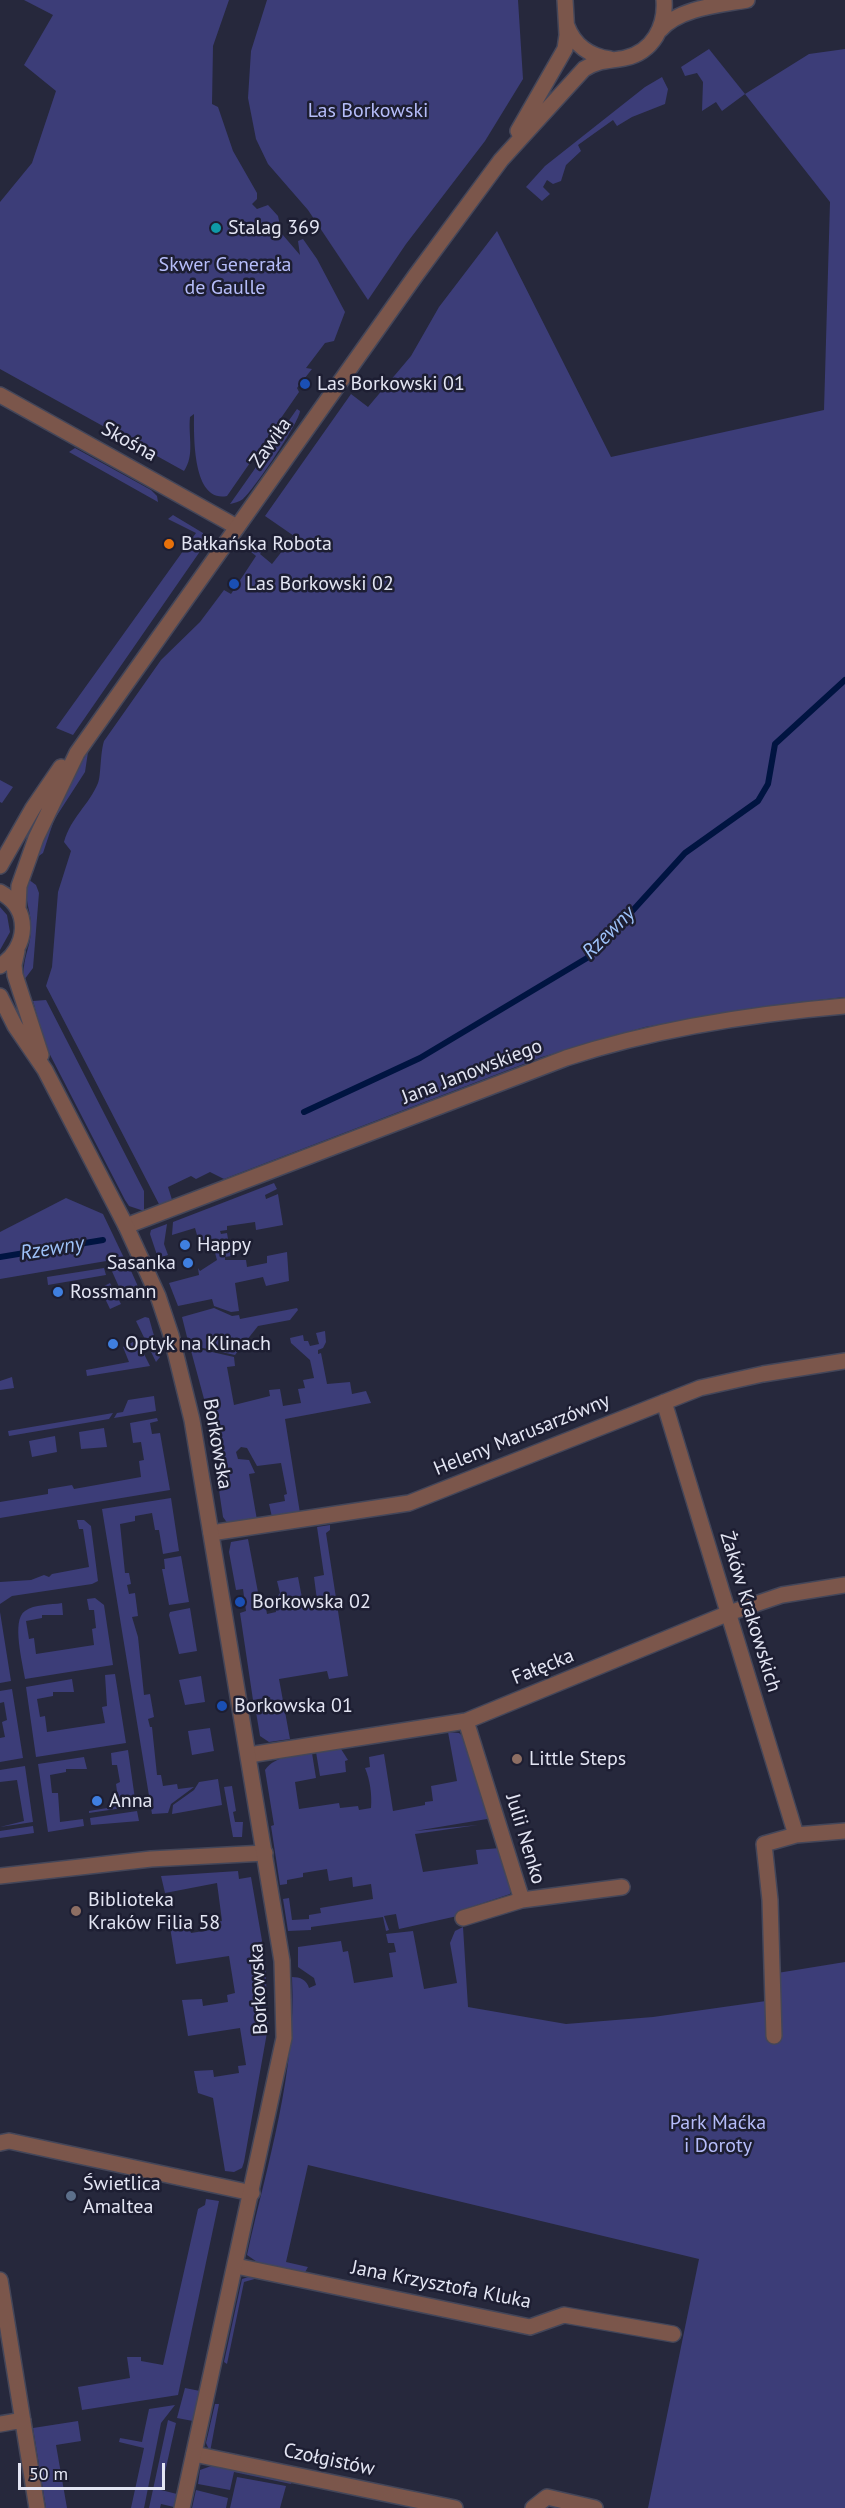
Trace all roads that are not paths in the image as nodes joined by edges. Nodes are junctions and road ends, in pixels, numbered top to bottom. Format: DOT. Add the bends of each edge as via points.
graph roads {
  1 [pos="565,0"];
  2 [pos="664,0"];
  3 [pos="747,0"];
  4 [pos="565,20"];
  5 [pos="660,30"];
  6 [pos="612,59"];
  7 [pos="501,160"];
  8 [pos="0,395"];
  9 [pos="237,526"];
  10 [pos="77,753"];
  11 [pos="0,866"];
  12 [pos="0,892"];
  13 [pos="18,909"];
  14 [pos="17,951"];
  15 [pos="0,966"];
  16 [pos="0,996"];
  17 [pos="845,1006"];
  18 [pos="45,1070"];
  19 [pos="126,1226"];
  20 [pos="845,1361"];
  21 [pos="664,1402"];
  22 [pos="211,1533"];
  23 [pos="845,1585"];
  24 [pos="729,1613"];
  25 [pos="466,1721"];
  26 [pos="249,1755"];
  27 [pos="845,1831"];
  28 [pos="796,1835"];
  29 [pos="265,1852"];
  30 [pos="0,1876"];
  31 [pos="622,1887"];
  32 [pos="522,1900"];
  33 [pos="463,1918"];
  34 [pos="774,2036"];
  35 [pos="0,2143"];
  36 [pos="252,2193"];
  37 [pos="236,2266"];
  38 [pos="0,2280"];
  39 [pos="673,2334"];
  40 [pos="22,2420"];
  41 [pos="0,2424"];
  42 [pos="194,2454"];
  43 [pos="37,2508"];
  44 [pos="182,2508"];
  45 [pos="455,2508"];
  46 [pos="533,2508"];
  47 [pos="595,2508"];
  1 -- 4 [label="street, Zawiła"];
  2 -- 5 [label="street"];
  3 -- 5 [label="street, Zawiła" via="684,14"];
  4 -- 6 [label="street" via="577,43 599,57"];
  4 -- 7 [label="street, Zawiła" via="563,54"];
  5 -- 6 [label="street, Zawiła" via="638,54"];
  6 -- 7 [label="street, Zawiła" via="584,69"];
  7 -- 9 [label="street, Zawiła"];
  8 -- 9 [label="street, Skośna"];
  9 -- 10 [label="street, Zawiła"];
  10 -- 11 [label="street, Zawiła" via="61,768 33,808"];
  10 -- 13 [label="street, Zawiła" via="36,838 19,886"];
  12 -- 13 [label="street"];
  13 -- 14 [label="street, Zawiła" via="23,930"];
  14 -- 15 [label="street"];
  14 -- 18 [label="street, Borkowska" via="17,981"];
  16 -- 18 [label="street, Borkowska"];
  17 -- 19 [label="street, Jana Janowskiego" via="793,1010 623,1040 566,1058"];
  18 -- 19 [label="street, Borkowska"];
  19 -- 22 [label="street, Borkowska" via="171,1335 192,1420"];
  20 -- 21 [label="street, Heleny Marusarzówny" via="731,1380"];
  21 -- 22 [label="street, Heleny Marusarzówny" via="409,1503"];
  21 -- 24 [label="street, Żaków Krakowskich"];
  22 -- 26 [label="street, Borkowska"];
  23 -- 24 [label="street, Fałęcka" via="782,1595"];
  24 -- 25 [label="street, Fałęcka"];
  24 -- 28 [label="street, Żaków Krakowskich"];
  25 -- 26 [label="street, Fałęcka"];
  25 -- 32 [label="street, Julii Nenko"];
  26 -- 29 [label="street, Borkowska"];
  27 -- 28 [label="street"];
  28 -- 34 [label="street" via="764,1844 770,1900"];
  29 -- 30 [label="street" via="151,1859"];
  29 -- 36 [label="street, Borkowska" via="282,1961 284,2038"];
  31 -- 32 [label="street, Julii Nenko"];
  32 -- 33 [label="street, Julii Nenko"];
  35 -- 36 [label="street" via="9,2141"];
  36 -- 37 [label="street, Borkowska"];
  37 -- 39 [label="street, Jana Krzysztofa Kluka" via="530,2327 564,2314"];
  37 -- 42 [label="street, Borkowska"];
  38 -- 40 [label="street"];
  40 -- 41 [label="street"];
  40 -- 43 [label="street"];
  42 -- 44 [label="street, Borkowska"];
  42 -- 45 [label="street, Czołgistów"];
  46 -- 47 [label="street" via="547,2498"];
}
